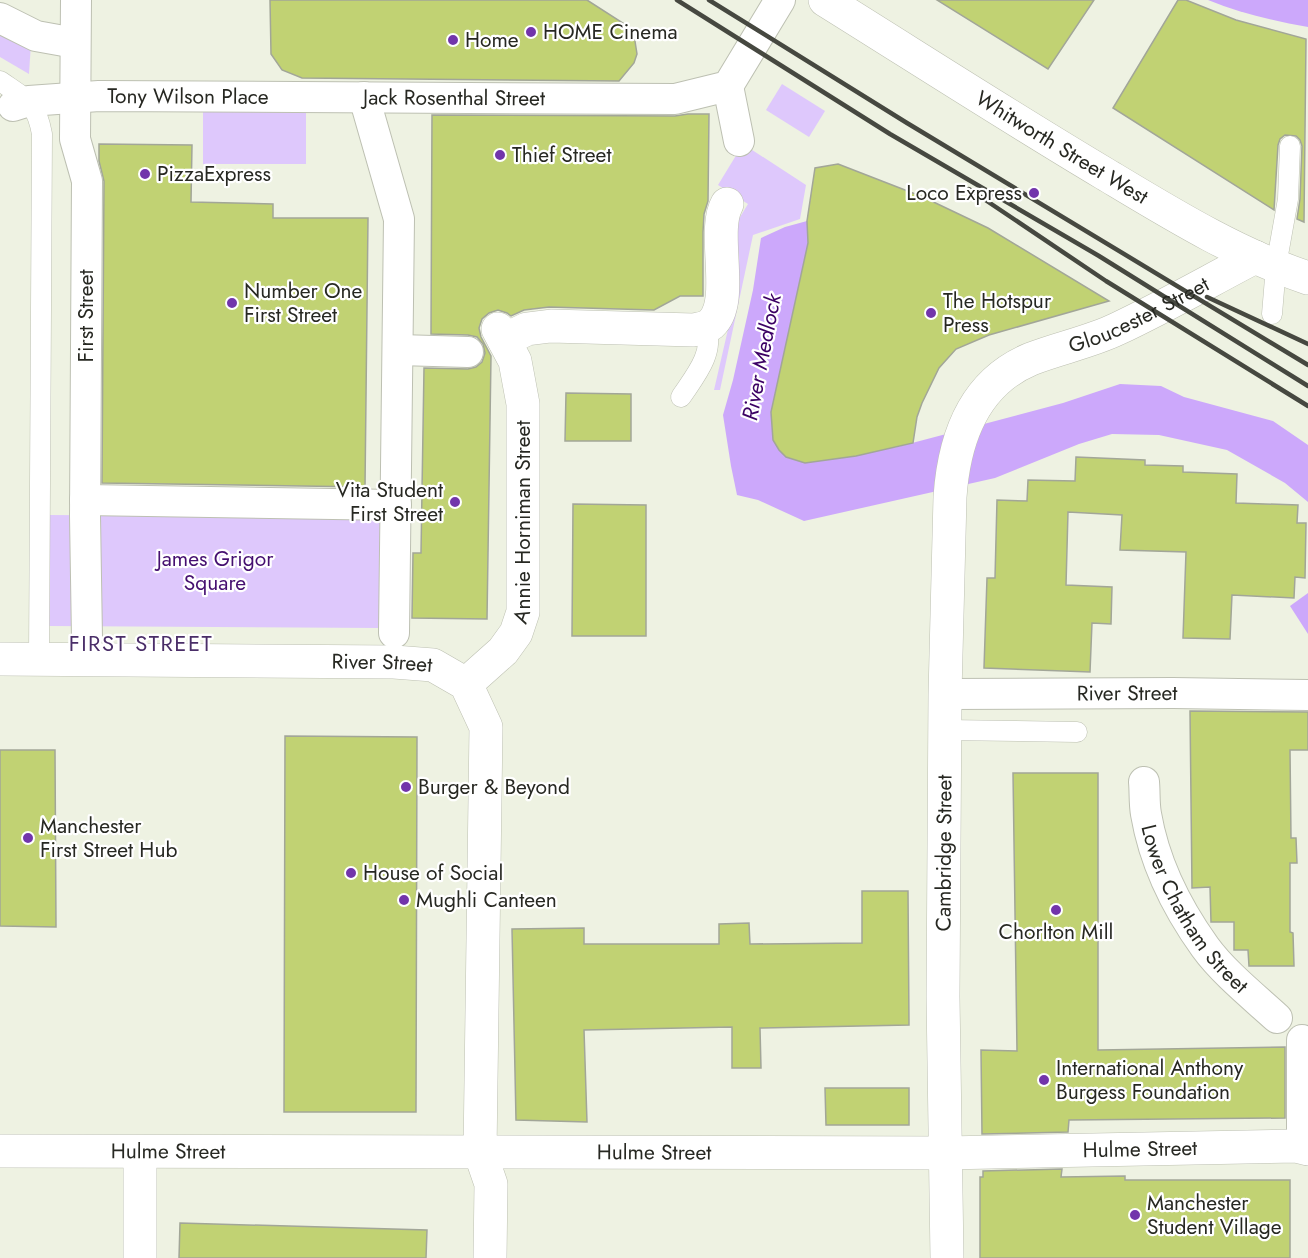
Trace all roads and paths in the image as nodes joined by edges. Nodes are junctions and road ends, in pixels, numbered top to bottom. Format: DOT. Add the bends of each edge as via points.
graph roads {
  1 [pos="76,0"];
  2 [pos="780,0"];
  3 [pos="825,0"];
  4 [pos="0,18"];
  5 [pos="75,43"];
  6 [pos="728,86"];
  7 [pos="14,96"];
  8 [pos="74,96"];
  9 [pos="364,97"];
  10 [pos="739,141"];
  11 [pos="1290,147"];
  12 [pos="727,204"];
  13 [pos="1266,262"];
  14 [pos="1308,278"];
  15 [pos="1272,314"];
  16 [pos="706,327"];
  17 [pos="399,350"];
  18 [pos="468,352"];
  19 [pos="681,397"];
  20 [pos="962,436"];
  21 [pos="86,500"];
  22 [pos="396,505"];
  23 [pos="394,633"];
  24 [pos="87,637"];
  25 [pos="0,659"];
  26 [pos="39,659"];
  27 [pos="466,684"];
  28 [pos="945,694"];
  29 [pos="1308,695"];
  30 [pos="945,730"];
  31 [pos="1077,732"];
  32 [pos="1144,782"];
  33 [pos="1277,1018"];
  34 [pos="1302,1040"];
  35 [pos="1305,1142"];
  36 [pos="0,1151"];
  37 [pos="140,1152"];
  38 [pos="480,1152"];
  39 [pos="946,1153"];
  40 [pos="140,1258"];
  41 [pos="490,1258"];
  42 [pos="947,1258"];
  1 -- 5 [label="street, First Street"];
  2 -- 6 [label="street"];
  3 -- 13 [label="street, Whitworth Street West" via="1161,208"];
  4 -- 5 [label="street" via="36,36"];
  5 -- 8 [label="street, First Street"];
  6 -- 9 [label="street, Jack Rosenthal Street" via="675,99"];
  6 -- 10 [label="street"];
  7 -- 8 [label="street, Tony Wilson Place"];
  7 -- 26 [label="lane" via="38,117 42,134"];
  8 -- 9 [label="street, Tony Wilson Place"];
  8 -- 21 [label="street, First Street" via="75,139 87,181"];
  9 -- 17 [label="street, Jack Rosenthal Street" via="399,219"];
  11 -- 13 [label="lane" via="1288,199"];
  12 -- 16 [label="street" via="721,225 720,303 713,322"];
  13 -- 14 [label="street, Whitworth Street West"];
  13 -- 15 [label="lane"];
  13 -- 20 [label="street, Gloucester Street" via="1115,330 1016,366 979,399"];
  16 -- 19 [label="lane" via="708,346 701,367"];
  16 -- 27 [label="street, Annie Horniman Street" via="693,330 551,326 501,335 515,361 524,404 523,612 516,633 503,651"];
  17 -- 18 [label="street"];
  17 -- 22 [label="street, Jack Rosenthal Street"];
  20 -- 28 [label="street, Cambridge Street" via="953,467 951,497"];
  21 -- 22 [label="street"];
  21 -- 24 [label="street, First Street"];
  22 -- 23 [label="street, Jack Rosenthal Street"];
  25 -- 26 [label="street, River Street"];
  26 -- 27 [label="street, River Street" via="394,662 433,665"];
  27 -- 38 [label="street" via="486,728"];
  28 -- 29 [label="street, River Street"];
  28 -- 30 [label="street, Cambridge Street"];
  30 -- 31 [label="lane"];
  30 -- 39 [label="street, Cambridge Street"];
  32 -- 33 [label="street, Lower Chatham Street" via="1155,850 1174,896 1206,948"];
  34 -- 35 [label="street"];
  35 -- 39 [label="street, Hulme Street" via="1296,1146"];
  36 -- 37 [label="street, Hulme Street"];
  37 -- 38 [label="street, Hulme Street"];
  37 -- 40 [label="street"];
  38 -- 39 [label="street, Hulme Street"];
  38 -- 41 [label="street" via="491,1184"];
  39 -- 42 [label="street, Cambridge Street"];
}
